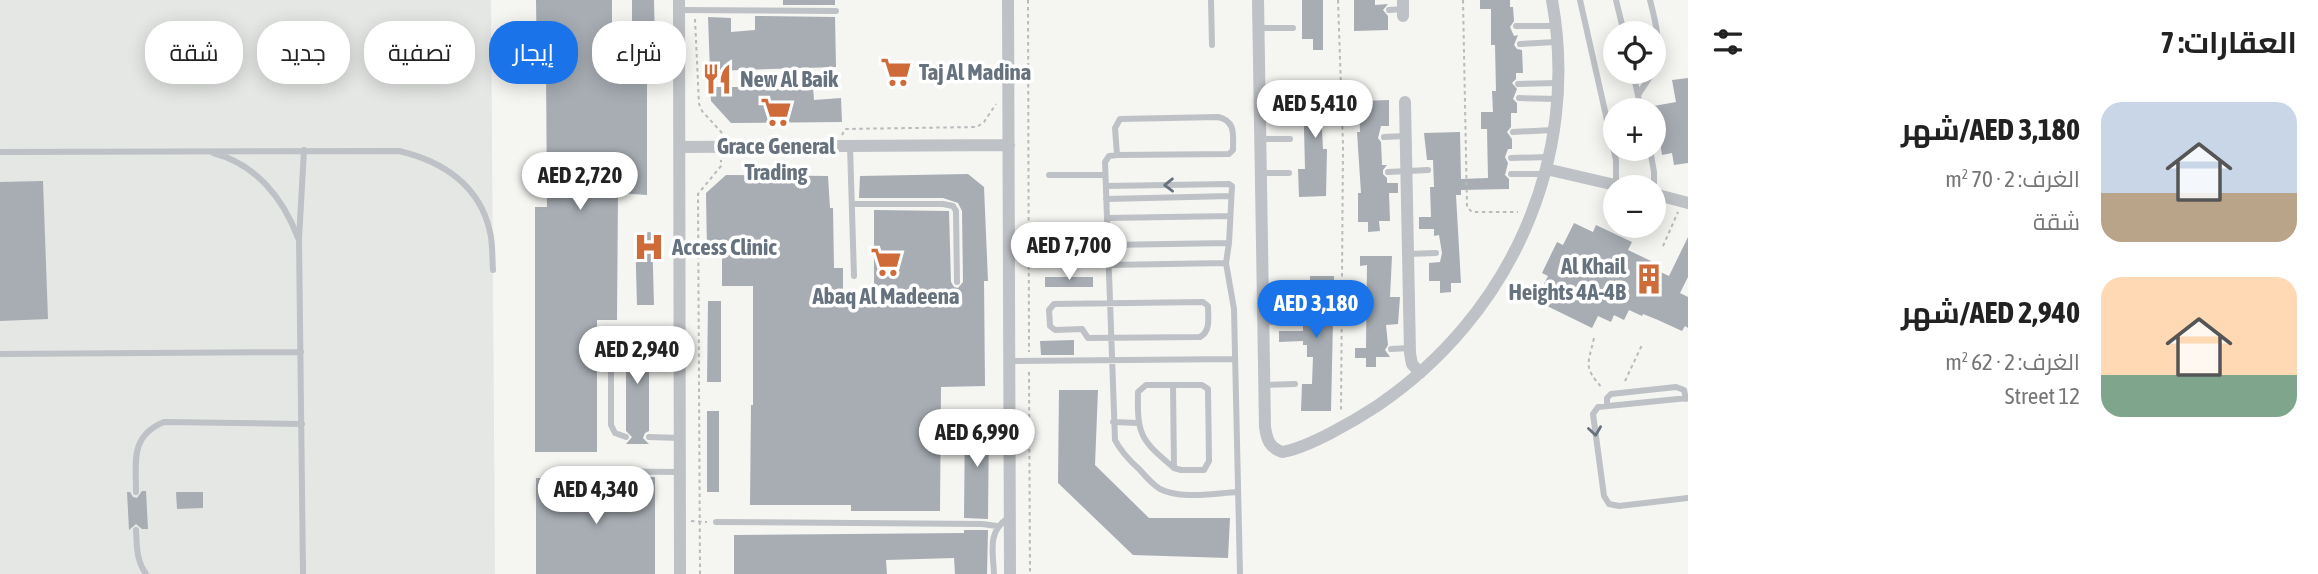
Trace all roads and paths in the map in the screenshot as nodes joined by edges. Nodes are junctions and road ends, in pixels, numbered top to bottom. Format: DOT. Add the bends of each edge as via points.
graph roads {
  1 [pos="1008,0"];
  2 [pos="1028,0"];
  3 [pos="1211,0"];
  4 [pos="1258,0"];
  5 [pos="1338,0"];
  6 [pos="1463,0"];
  7 [pos="1552,0"];
  8 [pos="1580,0"];
  9 [pos="1616,0"];
  10 [pos="1650,0"];
  11 [pos="679,5"];
  12 [pos="1403,8"];
  13 [pos="695,10"];
  14 [pos="1389,10"];
  15 [pos="836,11"];
  16 [pos="1621,21"];
  17 [pos="1654,21"];
  18 [pos="1516,26"];
  19 [pos="1556,26"];
  20 [pos="1258,28"];
  21 [pos="1293,28"];
  22 [pos="1557,42"];
  23 [pos="1520,44"];
  24 [pos="1212,45"];
  25 [pos="1558,83"];
  26 [pos="1518,84"];
  27 [pos="1636,84"];
  28 [pos="1645,84"];
  29 [pos="1638,95"];
  30 [pos="1519,98"];
  31 [pos="1639,98"];
  32 [pos="1557,99"];
  33 [pos="1292,101"];
  34 [pos="1405,102"];
  35 [pos="1009,103"];
  36 [pos="1028,103"];
  37 [pos="1260,103"];
  38 [pos="1553,131"];
  39 [pos="1513,132"];
  40 [pos="1406,136"];
  41 [pos="1384,137"];
  42 [pos="1261,139"];
  43 [pos="1290,139"];
  44 [pos="1009,145"];
  45 [pos="723,146"];
  46 [pos="846,146"];
  47 [pos="680,147"];
  48 [pos="304,150"];
  49 [pos="203,151"];
  50 [pos="0,152"];
  51 [pos="1117,155"];
  52 [pos="1511,158"];
  53 [pos="1546,167"];
  54 [pos="1428,170"];
  55 [pos="1406,171"];
  56 [pos="1388,172"];
  57 [pos="1261,173"];
  58 [pos="1289,173"];
  59 [pos="1511,174"];
  60 [pos="1049,175"];
  61 [pos="1105,175"];
  62 [pos="1618,175"];
  63 [pos="1603,182"];
  64 [pos="1106,186"];
  65 [pos="1231,196"];
  66 [pos="1666,196"];
  67 [pos="1106,199"];
  68 [pos="1686,202"];
  69 [pos="852,204"];
  70 [pos="1532,212"];
  71 [pos="1230,216"];
  72 [pos="1107,218"];
  73 [pos="299,239"];
  74 [pos="1229,243"];
  75 [pos="1108,245"];
  76 [pos="1663,246"];
  77 [pos="1437,253"];
  78 [pos="1408,254"];
  79 [pos="1226,263"];
  80 [pos="1109,265"];
  81 [pos="493,270"];
  82 [pos="854,276"];
  83 [pos="957,282"];
  84 [pos="1297,296"];
  85 [pos="1264,298"];
  86 [pos="1110,304"];
  87 [pos="1297,321"];
  88 [pos="1264,322"];
  89 [pos="611,329"];
  90 [pos="1111,338"];
  91 [pos="1594,338"];
  92 [pos="1642,345"];
  93 [pos="1410,348"];
  94 [pos="1391,349"];
  95 [pos="301,352"];
  96 [pos="0,354"];
  97 [pos="1235,359"];
  98 [pos="1112,360"];
  99 [pos="1010,361"];
  100 [pos="1029,361"];
  101 [pos="1420,373"];
  102 [pos="1295,384"];
  103 [pos="1173,385"];
  104 [pos="1265,385"];
  105 [pos="1623,393"];
  106 [pos="1609,396"];
  107 [pos="1687,398"];
  108 [pos="1607,406"];
  109 [pos="1113,422"];
  110 [pos="1138,423"];
  111 [pos="302,424"];
  112 [pos="1341,427"];
  113 [pos="626,436"];
  114 [pos="649,437"];
  115 [pos="680,438"];
  116 [pos="1174,468"];
  117 [pos="570,471"];
  118 [pos="679,472"];
  119 [pos="136,492"];
  120 [pos="1238,492"];
  121 [pos="1688,498"];
  122 [pos="1010,517"];
  123 [pos="680,521"];
  124 [pos="699,522"];
  125 [pos="716,522"];
  126 [pos="997,526"];
  127 [pos="136,530"];
  128 [pos="146,574"];
  129 [pos="303,574"];
  130 [pos="680,574"];
  131 [pos="700,574"];
  132 [pos="993,574"];
  133 [pos="1010,574"];
  134 [pos="1030,574"];
  135 [pos="1240,574"];
  1 -- 35 [label="street"];
  2 -- 36 [label="path"];
  3 -- 24 [label="lane"];
  4 -- 20 [label="street"];
  5 -- 112 [label="path" via="1343,145"];
  6 -- 70 [label="path" via="1468,209"];
  7 -- 19 [label="street"];
  8 -- 62 [label="lane"];
  9 -- 16 [label="lane"];
  10 -- 17 [label="lane"];
  11 -- 13 [label="lane"];
  11 -- 47 [label="street"];
  12 -- 14 [label="lane"];
  13 -- 15 [label="lane"];
  13 -- 45 [label="path" via="699,104 724,135"];
  18 -- 19 [label="lane"];
  19 -- 22 [label="street"];
  20 -- 21 [label="lane"];
  20 -- 37 [label="street"];
  22 -- 23 [label="lane"];
  22 -- 25 [label="street"];
  25 -- 26 [label="lane"];
  25 -- 32 [label="street"];
  27 -- 29 [label="lane"];
  28 -- 29 [label="lane"];
  29 -- 31 [label="lane"];
  30 -- 32 [label="lane"];
  32 -- 38 [label="street"];
  33 -- 37 [label="lane"];
  34 -- 40 [label="street"];
  35 -- 36 [label="path"];
  35 -- 44 [label="street"];
  35 -- 46 [label="path" via="995,104 977,127 845,129"];
  36 -- 100 [label="path"];
  37 -- 42 [label="street"];
  38 -- 39 [label="lane"];
  38 -- 53 [label="street"];
  40 -- 41 [label="lane"];
  40 -- 55 [label="street"];
  42 -- 43 [label="lane"];
  42 -- 57 [label="street"];
  44 -- 46 [label="street"];
  44 -- 99 [label="street"];
  45 -- 46 [label="street"];
  45 -- 47 [label="street"];
  45 -- 124 [label="path" via="721,166 698,194"];
  46 -- 69 [label="lane"];
  47 -- 115 [label="street"];
  48 -- 49 [label="lane"];
  48 -- 73 [label="lane"];
  48 -- 81 [label="lane" via="398,151 440,164 458,177 484,212 491,233"];
  49 -- 50 [label="lane"];
  49 -- 73 [label="lane" via="225,156 263,181 279,198"];
  51 -- 51 [label="lane" via="1116,124 1123,119 1218,117 1228,121 1234,131 1229,154"];
  51 -- 61 [label="lane" via="1107,157"];
  52 -- 53 [label="lane"];
  53 -- 59 [label="lane"];
  53 -- 63 [label="street"];
  53 -- 70 [label="street"];
  54 -- 55 [label="lane"];
  55 -- 56 [label="lane"];
  55 -- 78 [label="street"];
  57 -- 58 [label="lane"];
  57 -- 85 [label="street"];
  60 -- 61 [label="lane"];
  61 -- 64 [label="lane"];
  65 -- 64 [label="lane, one-way" via="1230,184"];
  64 -- 67 [label="lane"];
  65 -- 67 [label="lane"];
  65 -- 71 [label="lane"];
  66 -- 68 [label="street"];
  67 -- 72 [label="lane"];
  68 -- 76 [label="path"];
  69 -- 82 [label="lane"];
  69 -- 83 [label="lane" via="953,206"];
  70 -- 101 [label="street" via="1489,296 1451,344"];
  71 -- 72 [label="lane"];
  71 -- 74 [label="lane"];
  72 -- 75 [label="lane"];
  73 -- 95 [label="lane"];
  74 -- 75 [label="lane"];
  74 -- 79 [label="lane"];
  75 -- 80 [label="lane"];
  77 -- 78 [label="lane"];
  78 -- 93 [label="street"];
  79 -- 80 [label="lane"];
  79 -- 97 [label="lane" via="1234,301"];
  80 -- 86 [label="lane"];
  84 -- 85 [label="lane"];
  85 -- 88 [label="street"];
  86 -- 90 [label="lane"];
  86 -- 90 [label="lane" via="1054,304 1049,310 1049,326 1082,330 1088,338"];
  86 -- 90 [label="lane" via="1203,302 1208,306 1208,329 1203,336"];
  87 -- 88 [label="lane"];
  88 -- 104 [label="street"];
  89 -- 113 [label="lane" via="611,425 615,433"];
  90 -- 98 [label="lane"];
  91 -- 106 [label="path" via="1589,372"];
  92 -- 105 [label="path"];
  93 -- 94 [label="lane"];
  93 -- 101 [label="street" via="1412,364"];
  95 -- 96 [label="lane"];
  95 -- 111 [label="lane"];
  97 -- 98 [label="lane"];
  97 -- 120 [label="lane"];
  98 -- 100 [label="lane"];
  98 -- 109 [label="lane"];
  99 -- 100 [label="lane"];
  99 -- 122 [label="street"];
  100 -- 134 [label="path"];
  101 -- 112 [label="street"];
  102 -- 104 [label="lane"];
  103 -- 110 [label="lane" via="1139,388"];
  103 -- 116 [label="lane"];
  103 -- 116 [label="lane" via="1204,386 1209,392 1208,465 1200,471"];
  104 -- 112 [label="street" via="1266,436 1274,449 1288,451"];
  105 -- 106 [label="lane"];
  105 -- 107 [label="lane" via="1679,387"];
  106 -- 108 [label="lane"];
  107 -- 108 [label="lane"];
  108 -- 121 [label="lane, one-way" via="1592,414 1606,501 1619,506"];
  109 -- 110 [label="lane"];
  109 -- 120 [label="lane" via="1119,448 1158,488 1180,495"];
  110 -- 116 [label="lane" via="1145,440"];
  111 -- 119 [label="lane" via="164,422 144,434 138,444"];
  111 -- 129 [label="lane"];
  114 -- 115 [label="lane"];
  115 -- 118 [label="street"];
  117 -- 118 [label="lane"];
  118 -- 123 [label="street"];
  120 -- 135 [label="lane"];
  122 -- 126 [label="lane"];
  122 -- 133 [label="street"];
  123 -- 124 [label="path"];
  123 -- 130 [label="street"];
  124 -- 125 [label="path"];
  124 -- 131 [label="path"];
  125 -- 126 [label="lane"];
  126 -- 132 [label="lane"];
  127 -- 128 [label="lane" via="136,553"];
}
